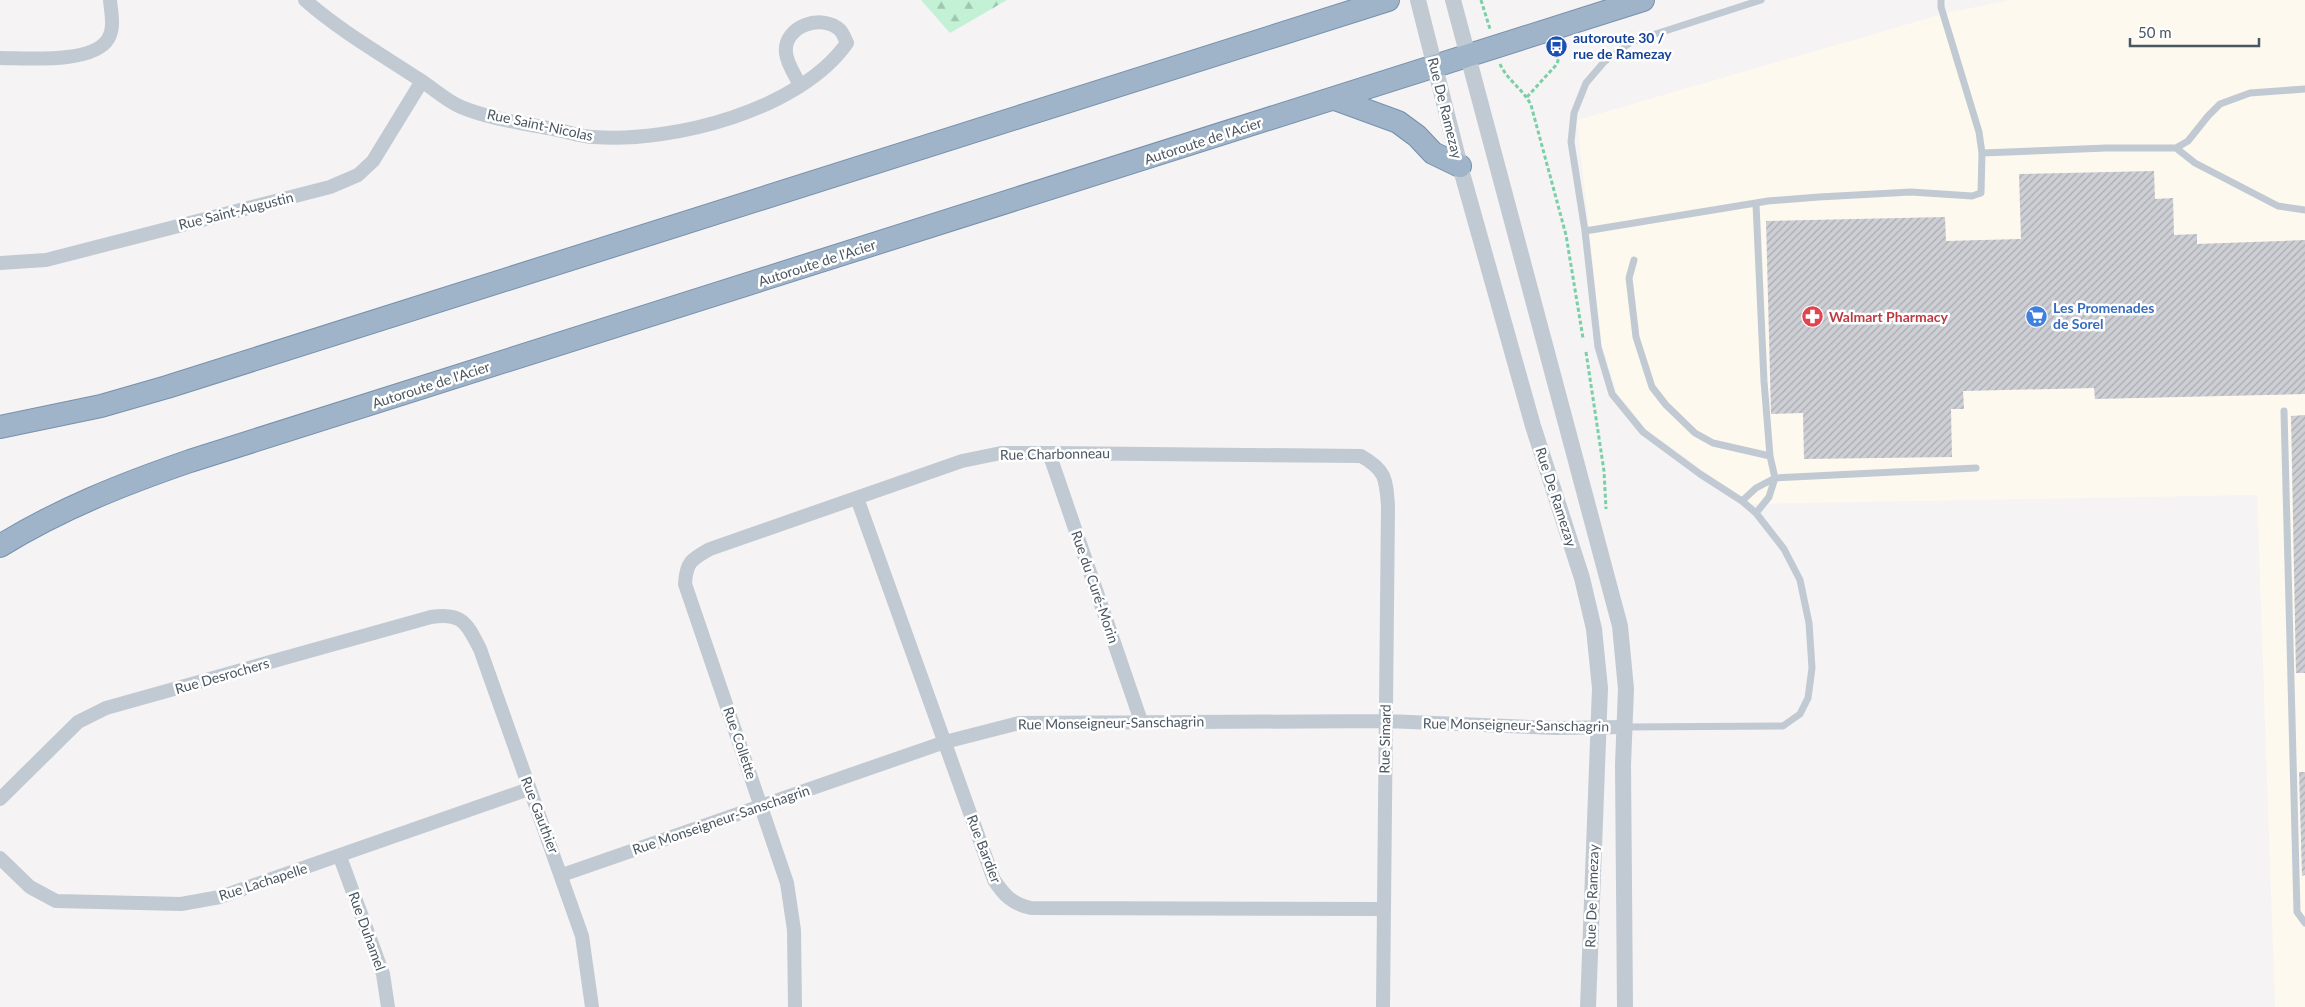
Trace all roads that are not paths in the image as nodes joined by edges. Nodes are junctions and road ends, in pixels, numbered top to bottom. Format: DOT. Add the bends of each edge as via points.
graph roads {
  1 [pos="110,0"];
  2 [pos="305,0"];
  3 [pos="1388,0"];
  4 [pos="1418,0"];
  5 [pos="1452,0"];
  6 [pos="1643,0"];
  7 [pos="1761,0"];
  8 [pos="1935,0"];
  9 [pos="1941,4"];
  10 [pos="1467,56"];
  11 [pos="0,58"];
  12 [pos="1435,67"];
  13 [pos="422,81"];
  14 [pos="800,85"];
  15 [pos="2305,89"];
  16 [pos="1335,99"];
  17 [pos="2176,148"];
  18 [pos="1982,153"];
  19 [pos="1460,166"];
  20 [pos="1756,204"];
  21 [pos="2305,210"];
  22 [pos="1585,231"];
  23 [pos="1634,260"];
  24 [pos="0,263"];
  25 [pos="2284,411"];
  26 [pos="0,427"];
  27 [pos="1049,453"];
  28 [pos="1770,456"];
  29 [pos="1976,468"];
  30 [pos="1382,471"];
  31 [pos="1775,478"];
  32 [pos="857,498"];
  33 [pos="1742,502"];
  34 [pos="1756,514"];
  35 [pos="0,546"];
  36 [pos="685,569"];
  37 [pos="470,628"];
  38 [pos="1141,721"];
  39 [pos="1386,722"];
  40 [pos="1624,727"];
  41 [pos="1598,728"];
  42 [pos="945,742"];
  43 [pos="529,789"];
  44 [pos="0,799"];
  45 [pos="762,806"];
  46 [pos="340,856"];
  47 [pos="0,858"];
  48 [pos="562,875"];
  49 [pos="1382,909"];
  50 [pos="2305,923"];
  51 [pos="388,1007"];
  52 [pos="592,1007"];
  53 [pos="796,1007"];
  54 [pos="1383,1007"];
  55 [pos="1588,1007"];
  56 [pos="1625,1007"];
  1 -- 11 [label="street" via="112,25 108,39 92,52 53,58"];
  2 -- 13 [label="street, Rue Saint-Nicolas" via="335,25"];
  3 -- 26 [label="highway" via="176,384 101,406"];
  4 -- 12 [label="street, Rue De Ramezay"];
  5 -- 10 [label="street, Rue De Ramezay"];
  6 -- 10 [label="highway, Autoroute de l'Acier"];
  7 -- 22 [label="lane" via="1631,42 1604,62 1586,83 1574,113 1571,142"];
  8 -- 9 [label="lane"];
  9 -- 18 [label="lane" via="1979,132"];
  10 -- 12 [label="highway, Autoroute de l'Acier"];
  10 -- 40 [label="street, Rue De Ramezay" via="1620,626 1625,680"];
  12 -- 16 [label="highway, Autoroute de l'Acier"];
  12 -- 19 [label="street, Rue De Ramezay"];
  13 -- 14 [label="street, Rue Saint-Nicolas" via="462,107 593,138 666,134 708,124 758,110"];
  13 -- 24 [label="street, Rue Saint-Augustin" via="373,161 358,175 330,187 46,260"];
  14 -- 14 [label="street, Rue Saint-Nicolas" via="832,63 848,43 840,30 824,21 808,23 797,29 788,40 786,52"];
  15 -- 17 [label="lane" via="2250,93 2220,104 2188,141"];
  16 -- 19 [label="highway" via="1398,122 1433,153"];
  16 -- 35 [label="highway, Autoroute de l'Acier" via="149,475 70,507"];
  17 -- 18 [label="lane"];
  17 -- 21 [label="lane" via="2195,163 2278,206"];
  18 -- 20 [label="lane" via="1983,188 1977,195 1911,192"];
  19 -- 41 [label="street, Rue De Ramezay" via="1533,426 1588,602 1599,665"];
  20 -- 22 [label="lane"];
  20 -- 28 [label="lane"];
  22 -- 33 [label="lane" via="1598,347 1612,394 1642,432"];
  23 -- 28 [label="lane" via="1629,278 1636,338 1652,386 1695,434 1713,444"];
  25 -- 50 [label="lane" via="2297,912"];
  27 -- 30 [label="street, Rue Charbonneau" via="1361,456"];
  27 -- 32 [label="street, Rue Charbonneau" via="1001,453 962,461"];
  27 -- 38 [label="street, Rue du Curé-Morin"];
  28 -- 31 [label="lane"];
  29 -- 31 [label="lane"];
  30 -- 39 [label="street, Rue Simard" via="1388,506"];
  31 -- 33 [label="lane" via="1756,488"];
  31 -- 34 [label="lane" via="1769,497"];
  32 -- 36 [label="street, Rue Charbonneau" via="710,549 694,558"];
  32 -- 42 [label="street, Rue Bardier"];
  33 -- 34 [label="lane"];
  34 -- 40 [label="lane" via="1784,549 1800,580 1809,622 1812,668 1808,698 1800,714 1783,726"];
  36 -- 45 [label="street, Rue Collette" via="684,584"];
  37 -- 43 [label="street, Rue Gauthier"];
  37 -- 44 [label="street, Rue Desrochers" via="458,617 432,617 106,708 78,722"];
  38 -- 39 [label="street, Rue Monseigneur-Sanschagrin"];
  38 -- 42 [label="street, Rue Monseigneur-Sanschagrin" via="1019,723"];
  39 -- 41 [label="street, Rue Monseigneur-Sanschagrin"];
  39 -- 49 [label="street, Rue Simard"];
  40 -- 41 [label="street, Rue Monseigneur-Sanschagrin"];
  40 -- 56 [label="street, Rue De Ramezay"];
  41 -- 55 [label="street, Rue De Ramezay"];
  42 -- 45 [label="street, Rue Monseigneur-Sanschagrin"];
  42 -- 49 [label="street, Rue Bardier" via="994,880 1004,895 1017,905 1031,908"];
  43 -- 46 [label="street, Rue Lachapelle"];
  43 -- 48 [label="street, Rue Gauthier"];
  45 -- 48 [label="street, Rue Monseigneur-Sanschagrin"];
  45 -- 53 [label="street, Rue Collette" via="787,883 794,930"];
  46 -- 47 [label="street, Rue Lachapelle" via="220,897 181,904 56,901 30,887"];
  46 -- 51 [label="street, Rue Duhamel" via="384,974"];
  48 -- 52 [label="street, Rue Gauthier" via="582,936"];
  49 -- 54 [label="street, Rue Simard"];
}
